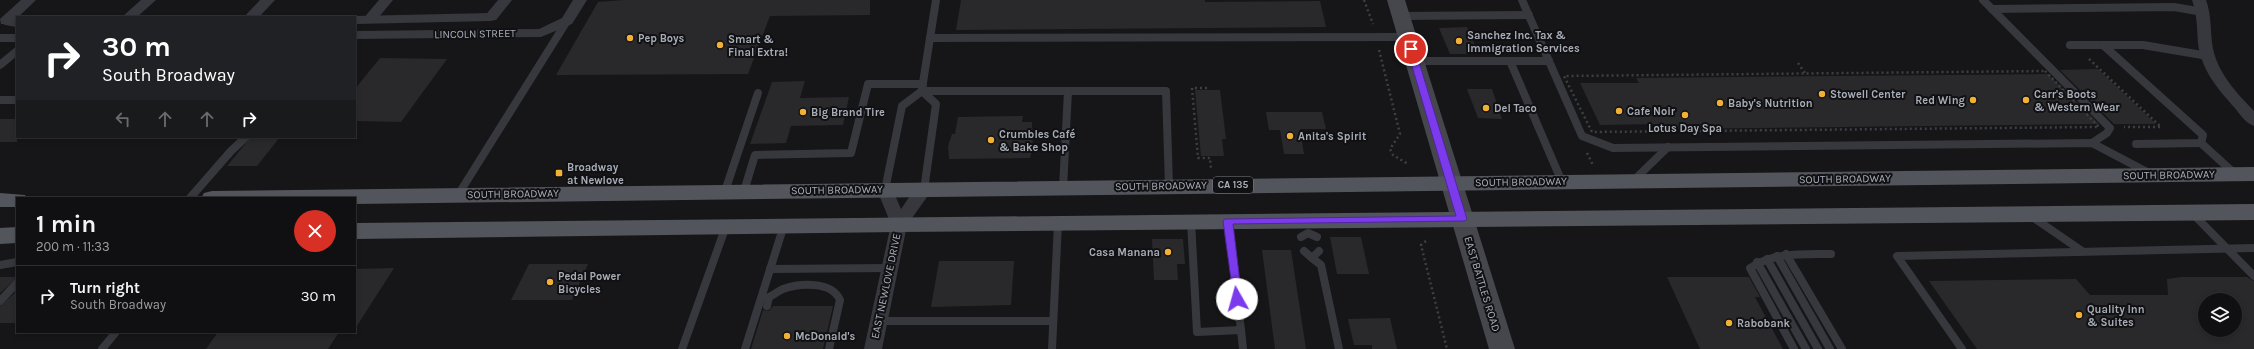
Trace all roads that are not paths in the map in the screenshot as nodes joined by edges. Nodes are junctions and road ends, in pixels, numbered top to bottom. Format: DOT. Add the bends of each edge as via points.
graph roads {
  1 [pos="30,0"];
  2 [pos="149,0"];
  3 [pos="268,0"];
  4 [pos="386,0"];
  5 [pos="505,0"];
  6 [pos="580,0"];
  7 [pos="936,0"];
  8 [pos="1522,0"];
  9 [pos="1983,0"];
  10 [pos="2151,0"];
  11 [pos="2201,6"];
  12 [pos="2156,7"];
  13 [pos="1398,8"];
  14 [pos="1992,9"];
  15 [pos="1529,15"];
  16 [pos="130,16"];
  17 [pos="252,16"];
  18 [pos="491,17"];
  19 [pos="356,20"];
  20 [pos="369,20"];
  21 [pos="568,21"];
  22 [pos="11,22"];
  23 [pos="356,35"];
  24 [pos="1407,37"];
  25 [pos="0,38"];
  26 [pos="16,38"];
  27 [pos="930,38"];
  28 [pos="2070,45"];
  29 [pos="2103,45"];
  30 [pos="16,52"];
  31 [pos="2208,56"];
  32 [pos="1415,61"];
  33 [pos="1510,61"];
  34 [pos="1549,61"];
  35 [pos="0,65"];
  36 [pos="922,88"];
  37 [pos="1068,91"];
  38 [pos="758,94"];
  39 [pos="0,100"];
  40 [pos="16,100"];
  41 [pos="2252,117"];
  42 [pos="245,138"];
  43 [pos="2092,143"];
  44 [pos="2201,143"];
  45 [pos="2136,144"];
  46 [pos="1668,148"];
  47 [pos="2245,174"];
  48 [pos="2153,175"];
  49 [pos="1633,181"];
  50 [pos="1562,182"];
  51 [pos="1451,183"];
  52 [pos="1169,186"];
  53 [pos="1063,188"];
  54 [pos="885,190"];
  55 [pos="924,190"];
  56 [pos="734,191"];
  57 [pos="458,195"];
  58 [pos="191,197"];
  59 [pos="294,197"];
  60 [pos="0,200"];
  61 [pos="16,200"];
  62 [pos="2254,212"];
  63 [pos="2192,213"];
  64 [pos="2028,214"];
  65 [pos="1462,219"];
  66 [pos="1228,221"];
  67 [pos="1191,222"];
  68 [pos="1058,223"];
  69 [pos="899,224"];
  70 [pos="726,226"];
  71 [pos="784,226"];
  72 [pos="356,231"];
  73 [pos="0,236"];
  74 [pos="16,236"];
  75 [pos="2227,248"];
  76 [pos="2254,248"];
  77 [pos="1304,251"];
  78 [pos="1319,251"];
  79 [pos="2082,251"];
  80 [pos="1831,254"];
  81 [pos="1782,255"];
  82 [pos="1312,258"];
  83 [pos="1767,259"];
  84 [pos="16,262"];
  85 [pos="1757,262"];
  86 [pos="0,265"];
  87 [pos="890,268"];
  88 [pos="770,269"];
  89 [pos="2254,276"];
  90 [pos="16,284"];
  91 [pos="0,301"];
  92 [pos="767,306"];
  93 [pos="878,321"];
  94 [pos="1053,321"];
  95 [pos="1241,330"];
  96 [pos="115,333"];
  97 [pos="102,349"];
  98 [pos="682,349"];
  99 [pos="745,349"];
  100 [pos="829,349"];
  101 [pos="873,349"];
  102 [pos="1052,349"];
  103 [pos="1243,349"];
  104 [pos="1339,349"];
  105 [pos="1502,349"];
  106 [pos="1794,349"];
  107 [pos="1806,349"];
  108 [pos="1818,349"];
  109 [pos="1830,349"];
  110 [pos="1842,349"];
  111 [pos="1962,349"];
  1 -- 22 [label="street" via="7,18"];
  2 -- 16 [label="street"];
  3 -- 17 [label="street"];
  4 -- 20 [label="street"];
  5 -- 18 [label="street"];
  6 -- 21 [label="street"];
  7 -- 27 [label="lane"];
  8 -- 15 [label="lane"];
  9 -- 14 [label="lane"];
  10 -- 12 [label="lane"];
  11 -- 12 [label="lane"];
  11 -- 31 [label="street"];
  12 -- 14 [label="lane"];
  13 -- 15 [label="lane"];
  13 -- 24 [label="street, EAST BATTLES ROAD"];
  14 -- 43 [label="lane" via="2110,128"];
  15 -- 34 [label="lane"];
  18 -- 20 [label="lane"];
  19 -- 20 [label="lane"];
  21 -- 23 [label="street, LINCOLN STREET" via="541,33"];
  21 -- 57 [label="lane"];
  24 -- 27 [label="lane"];
  24 -- 32 [label="street, EAST BATTLES ROAD"];
  25 -- 26 [label="street"];
  27 -- 36 [label="lane"];
  28 -- 29 [label="lane"];
  29 -- 31 [label="lane" via="2143,45"];
  29 -- 44 [label="lane" via="2203,135"];
  30 -- 35 [label="lane"];
  31 -- 41 [label="street" via="2229,93"];
  32 -- 33 [label="lane"];
  32 -- 51 [label="street, EAST BATTLES ROAD"];
  33 -- 34 [label="lane"];
  33 -- 50 [label="lane"];
  34 -- 46 [label="lane" via="1582,136 1613,148"];
  36 -- 37 [label="lane"];
  36 -- 54 [label="lane" via="902,106"];
  36 -- 55 [label="lane" via="936,104"];
  36 -- 56 [label="lane" via="868,84 851,153 755,155"];
  37 -- 52 [label="lane" via="1166,91"];
  37 -- 53 [label="lane"];
  38 -- 56 [label="lane"];
  39 -- 40 [label="lane"];
  42 -- 58 [label="lane"];
  43 -- 46 [label="lane"];
  43 -- 48 [label="lane"];
  44 -- 45 [label="lane"];
  44 -- 47 [label="lane"];
  46 -- 49 [label="lane"];
  47 -- 48 [label="main road, SOUTH BROADWAY / CA 135"];
  48 -- 49 [label="main road, SOUTH BROADWAY / CA 135"];
  49 -- 50 [label="main road, SOUTH BROADWAY / CA 135"];
  50 -- 51 [label="main road, SOUTH BROADWAY / CA 135"];
  51 -- 52 [label="main road, SOUTH BROADWAY / CA 135"];
  51 -- 65 [label="street, EAST BATTLES ROAD"];
  52 -- 53 [label="main road, SOUTH BROADWAY / CA 135"];
  53 -- 55 [label="main road, SOUTH BROADWAY / CA 135"];
  54 -- 55 [label="main road, SOUTH BROADWAY / CA 135"];
  54 -- 56 [label="main road, SOUTH BROADWAY / CA 135"];
  54 -- 69 [label="street, EAST NEWLOVE DRIVE"];
  55 -- 69 [label="street, EAST NEWLOVE DRIVE"];
  56 -- 57 [label="main road, SOUTH BROADWAY / CA 135"];
  57 -- 59 [label="main road, SOUTH BROADWAY / CA 135"];
  60 -- 61 [label="main road"];
  62 -- 63 [label="main road"];
  63 -- 64 [label="main road"];
  63 -- 75 [label="lane"];
  64 -- 65 [label="main road"];
  64 -- 79 [label="lane"];
  65 -- 66 [label="main road" via="1308,232"];
  65 -- 105 [label="street, EAST BATTLES ROAD"];
  66 -- 67 [label="main road"];
  66 -- 95 [label="lane"];
  67 -- 68 [label="main road"];
  67 -- 95 [label="lane" via="1197,332"];
  68 -- 69 [label="main road"];
  68 -- 94 [label="lane"];
  69 -- 71 [label="main road"];
  69 -- 87 [label="street, EAST NEWLOVE DRIVE"];
  70 -- 71 [label="main road"];
  70 -- 72 [label="main road"];
  70 -- 98 [label="lane"];
  71 -- 88 [label="lane"];
  73 -- 74 [label="main road"];
  75 -- 76 [label="lane"];
  75 -- 79 [label="lane"];
  75 -- 89 [label="lane"];
  77 -- 82 [label="lane"];
  78 -- 82 [label="lane"];
  79 -- 111 [label="lane" via="1897,256"];
  80 -- 81 [label="lane"];
  81 -- 83 [label="lane"];
  81 -- 109 [label="lane"];
  81 -- 110 [label="lane"];
  82 -- 104 [label="lane" via="1321,265"];
  83 -- 85 [label="lane"];
  83 -- 108 [label="lane"];
  84 -- 86 [label="lane"];
  85 -- 106 [label="lane" via="1750,268"];
  85 -- 107 [label="lane"];
  87 -- 88 [label="lane"];
  87 -- 93 [label="street, EAST NEWLOVE DRIVE"];
  88 -- 99 [label="lane"];
  90 -- 91 [label="lane"];
  92 -- 100 [label="lane" via="769,297 781,289 803,286 835,290 840,300"];
  93 -- 94 [label="lane"];
  93 -- 101 [label="street, EAST NEWLOVE DRIVE"];
  94 -- 102 [label="lane"];
  95 -- 103 [label="lane"];
  96 -- 97 [label="lane"];
}
